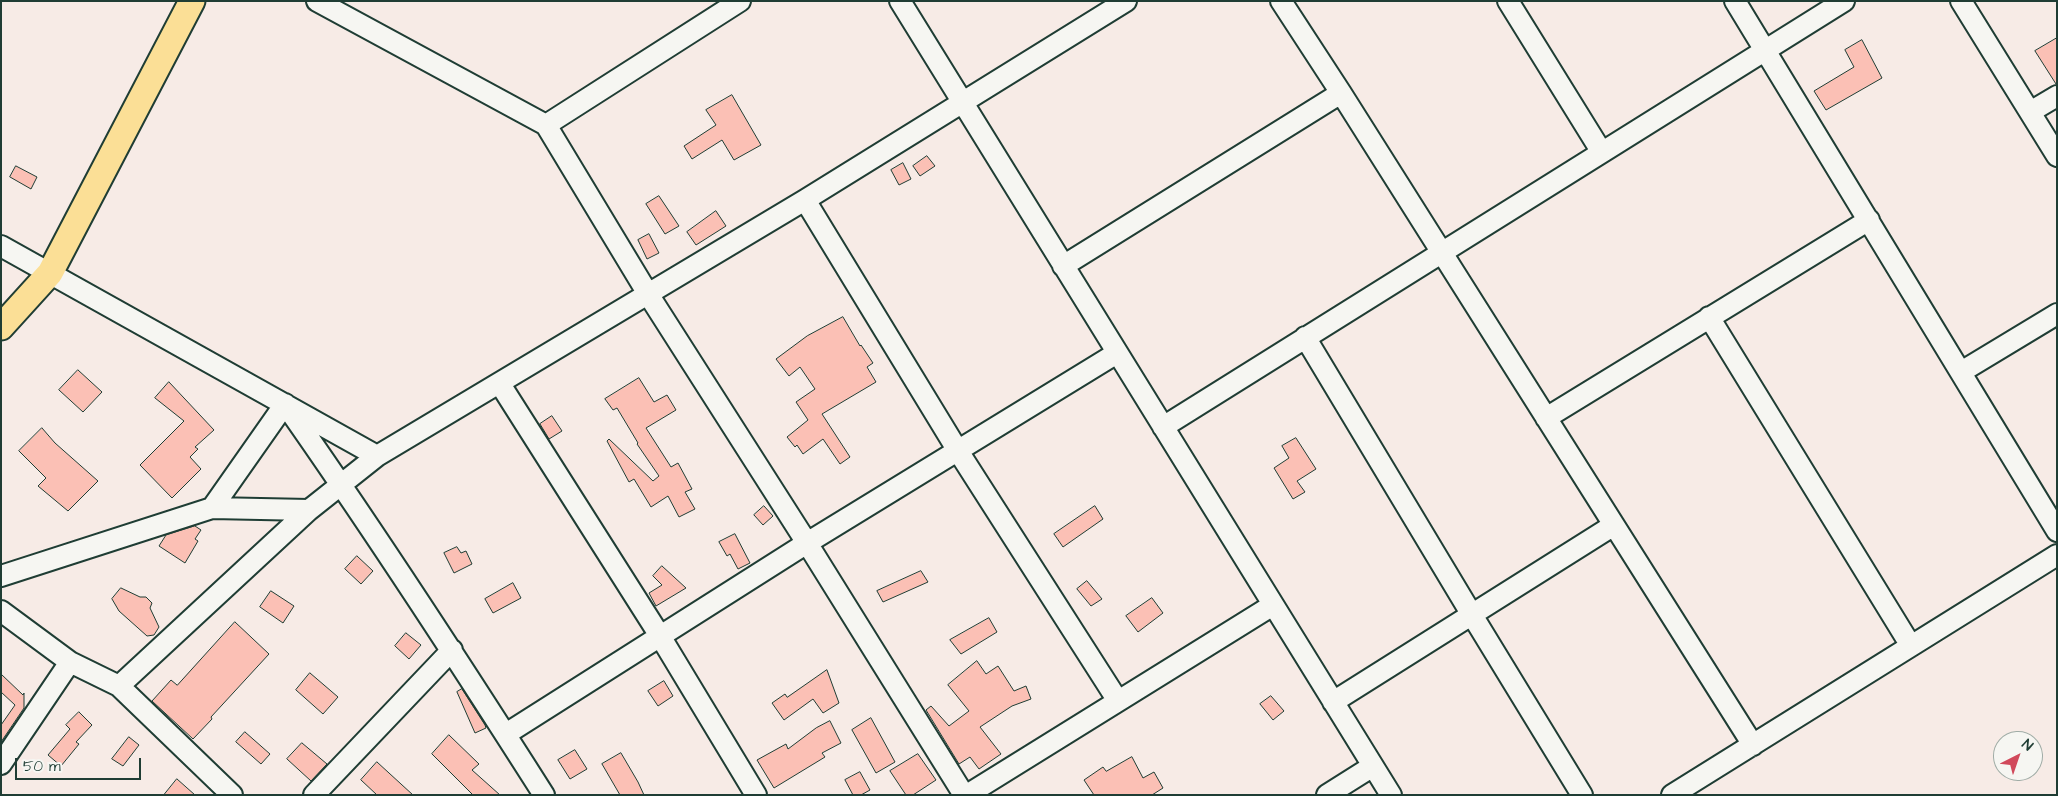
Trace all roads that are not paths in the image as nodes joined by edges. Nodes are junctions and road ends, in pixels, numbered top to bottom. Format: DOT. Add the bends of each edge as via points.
graph roads {
  1 [pos="192,1"];
  2 [pos="317,1"];
  3 [pos="900,1"];
  4 [pos="1126,1"];
  5 [pos="1281,1"];
  6 [pos="1508,1"];
  7 [pos="1735,1"];
  8 [pos="1844,1"];
  9 [pos="1961,1"];
  10 [pos="731,3"];
  11 [pos="1764,49"];
  12 [pos="1341,93"];
  13 [pos="2057,96"];
  14 [pos="962,102"];
  15 [pos="2030,112"];
  16 [pos="546,125"];
  17 [pos="1601,152"];
  18 [pos="2057,156"];
  19 [pos="805,200"];
  20 [pos="1869,220"];
  21 [pos="1,246"];
  22 [pos="1442,252"];
  23 [pos="1063,266"];
  24 [pos="50,273"];
  25 [pos="648,294"];
  26 [pos="2057,314"];
  27 [pos="1709,317"];
  28 [pos="1,327"];
  29 [pos="1305,337"];
  30 [pos="1117,353"];
  31 [pos="1961,372"];
  32 [pos="500,384"];
  33 [pos="285,404"];
  34 [pos="1546,418"];
  35 [pos="1163,427"];
  36 [pos="958,450"];
  37 [pos="377,456"];
  38 [pos="342,485"];
  39 [pos="212,508"];
  40 [pos="309,510"];
  41 [pos="1614,525"];
  42 [pos="2057,531"];
  43 [pos="807,543"];
  44 [pos="2057,555"];
  45 [pos="1,576"];
  46 [pos="1273,605"];
  47 [pos="1,611"];
  48 [pos="1472,615"];
  49 [pos="660,636"];
  50 [pos="1911,646"];
  51 [pos="452,650"];
  52 [pos="70,662"];
  53 [pos="119,686"];
  54 [pos="1118,701"];
  55 [pos="1333,702"];
  56 [pos="506,734"];
  57 [pos="1753,745"];
  58 [pos="1,764"];
  59 [pos="1373,766"];
  60 [pos="232,795"];
  61 [pos="314,795"];
  62 [pos="544,795"];
  63 [pos="756,795"];
  64 [pos="965,795"];
  65 [pos="1327,795"];
  66 [pos="1391,795"];
  67 [pos="1582,795"];
  68 [pos="1672,795"];
  1 -- 24 [label="main road"];
  2 -- 16 [label="street"];
  3 -- 14 [label="street"];
  4 -- 14 [label="street"];
  5 -- 12 [label="street"];
  6 -- 17 [label="street"];
  7 -- 11 [label="street"];
  8 -- 11 [label="street"];
  9 -- 15 [label="street"];
  10 -- 16 [label="street"];
  11 -- 17 [label="street"];
  11 -- 20 [label="street"];
  12 -- 22 [label="street"];
  12 -- 23 [label="street"];
  13 -- 15 [label="street"];
  14 -- 19 [label="street"];
  14 -- 23 [label="street"];
  15 -- 18 [label="street"];
  16 -- 25 [label="street"];
  17 -- 22 [label="street"];
  19 -- 25 [label="street"];
  19 -- 36 [label="street"];
  20 -- 27 [label="street"];
  20 -- 31 [label="street"];
  21 -- 24 [label="street"];
  22 -- 29 [label="street"];
  22 -- 34 [label="street"];
  23 -- 30 [label="street"];
  24 -- 28 [label="main road"];
  24 -- 33 [label="street"];
  25 -- 32 [label="street"];
  25 -- 43 [label="street"];
  26 -- 31 [label="street"];
  27 -- 34 [label="street"];
  27 -- 50 [label="street"];
  29 -- 35 [label="street"];
  29 -- 48 [label="street"];
  30 -- 35 [label="street"];
  30 -- 36 [label="street"];
  31 -- 42 [label="street"];
  32 -- 37 [label="street"];
  32 -- 49 [label="street"];
  33 -- 37 [label="street"];
  33 -- 38 [label="street"];
  33 -- 39 [label="street"];
  34 -- 41 [label="street"];
  35 -- 46 [label="street"];
  36 -- 43 [label="street"];
  36 -- 54 [label="street"];
  37 -- 38 [label="street"];
  38 -- 40 [label="street"];
  38 -- 51 [label="street"];
  39 -- 40 [label="street"];
  39 -- 45 [label="street"];
  40 -- 53 [label="street"];
  41 -- 48 [label="street"];
  41 -- 57 [label="street"];
  43 -- 49 [label="street"];
  43 -- 64 [label="street"];
  44 -- 50 [label="street"];
  46 -- 54 [label="street"];
  46 -- 55 [label="street"];
  47 -- 52 [label="street"];
  48 -- 55 [label="street"];
  48 -- 67 [label="street"];
  49 -- 56 [label="street"];
  49 -- 63 [label="street"];
  50 -- 57 [label="street"];
  51 -- 56 [label="street"];
  51 -- 61 [label="street"];
  52 -- 53 [label="street"];
  52 -- 58 [label="street"];
  53 -- 60 [label="street"];
  54 -- 64 [label="street"];
  55 -- 59 [label="street"];
  56 -- 62 [label="street"];
  57 -- 68 [label="street"];
  59 -- 65 [label="street"];
  59 -- 66 [label="street"];
}
